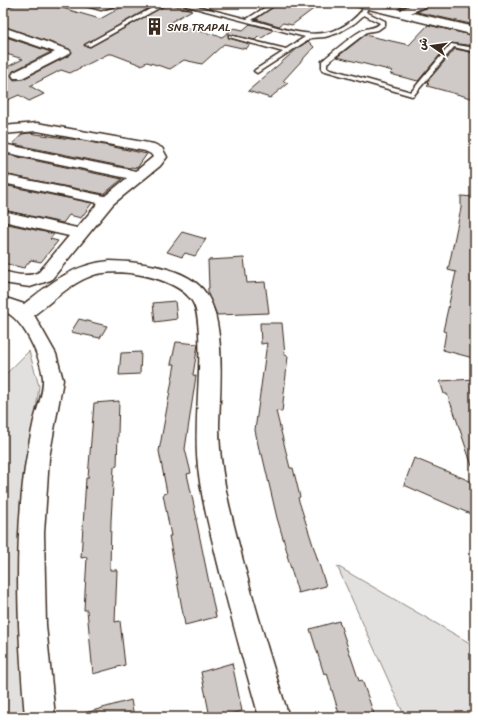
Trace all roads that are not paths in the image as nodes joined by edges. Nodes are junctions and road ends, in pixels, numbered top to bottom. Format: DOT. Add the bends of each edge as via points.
graph roads {
  1 [pos="78,3"];
  2 [pos="120,3"];
  3 [pos="165,3"];
  4 [pos="178,3"];
  5 [pos="275,3"];
  6 [pos="425,3"];
  7 [pos="365,6"];
  8 [pos="406,7"];
  9 [pos="248,20"];
  10 [pos="475,28"];
  11 [pos="3,30"];
  12 [pos="475,31"];
  13 [pos="231,36"];
  14 [pos="310,36"];
  15 [pos="44,44"];
  16 [pos="88,45"];
  17 [pos="475,50"];
  18 [pos="287,51"];
  19 [pos="29,52"];
  20 [pos="257,71"];
  21 [pos="18,75"];
  22 [pos="3,130"];
  23 [pos="3,148"];
  24 [pos="139,176"];
  25 [pos="3,179"];
  26 [pos="108,201"];
  27 [pos="3,216"];
  28 [pos="81,234"];
  29 [pos="3,277"];
  30 [pos="3,304"];
  31 [pos="24,314"];
  32 [pos="40,717"];
  33 [pos="274,717"];
  1 -- 2 [label="lane" via="101,8"];
  3 -- 16 [label="lane"];
  4 -- 9 [label="lane"];
  5 -- 9 [label="lane"];
  6 -- 8 [label="street"];
  7 -- 8 [label="main road"];
  7 -- 12 [label="main road"];
  7 -- 14 [label="lane" via="336,33"];
  7 -- 17 [label="lane" via="383,22 382,25 364,32 324,62 324,69 412,94 453,45"];
  8 -- 10 [label="main road"];
  9 -- 14 [label="lane"];
  11 -- 15 [label="street"];
  13 -- 18 [label="lane"];
  14 -- 18 [label="lane"];
  15 -- 19 [label="street"];
  15 -- 21 [label="street" via="66,52"];
  18 -- 20 [label="lane"];
  22 -- 24 [label="street" via="37,127 154,148 160,154 158,160"];
  23 -- 24 [label="street"];
  24 -- 26 [label="street"];
  25 -- 26 [label="street"];
  26 -- 28 [label="street"];
  27 -- 28 [label="street"];
  28 -- 29 [label="street" via="40,279 22,282"];
  30 -- 31 [label="street" via="17,308"];
  31 -- 32 [label="street" via="45,351 53,379 36,472 31,543"];
  31 -- 33 [label="street" via="64,283 88,270 109,266 138,268 165,275 185,284 201,299 206,313 209,338 208,443 215,500 248,631"];
}
